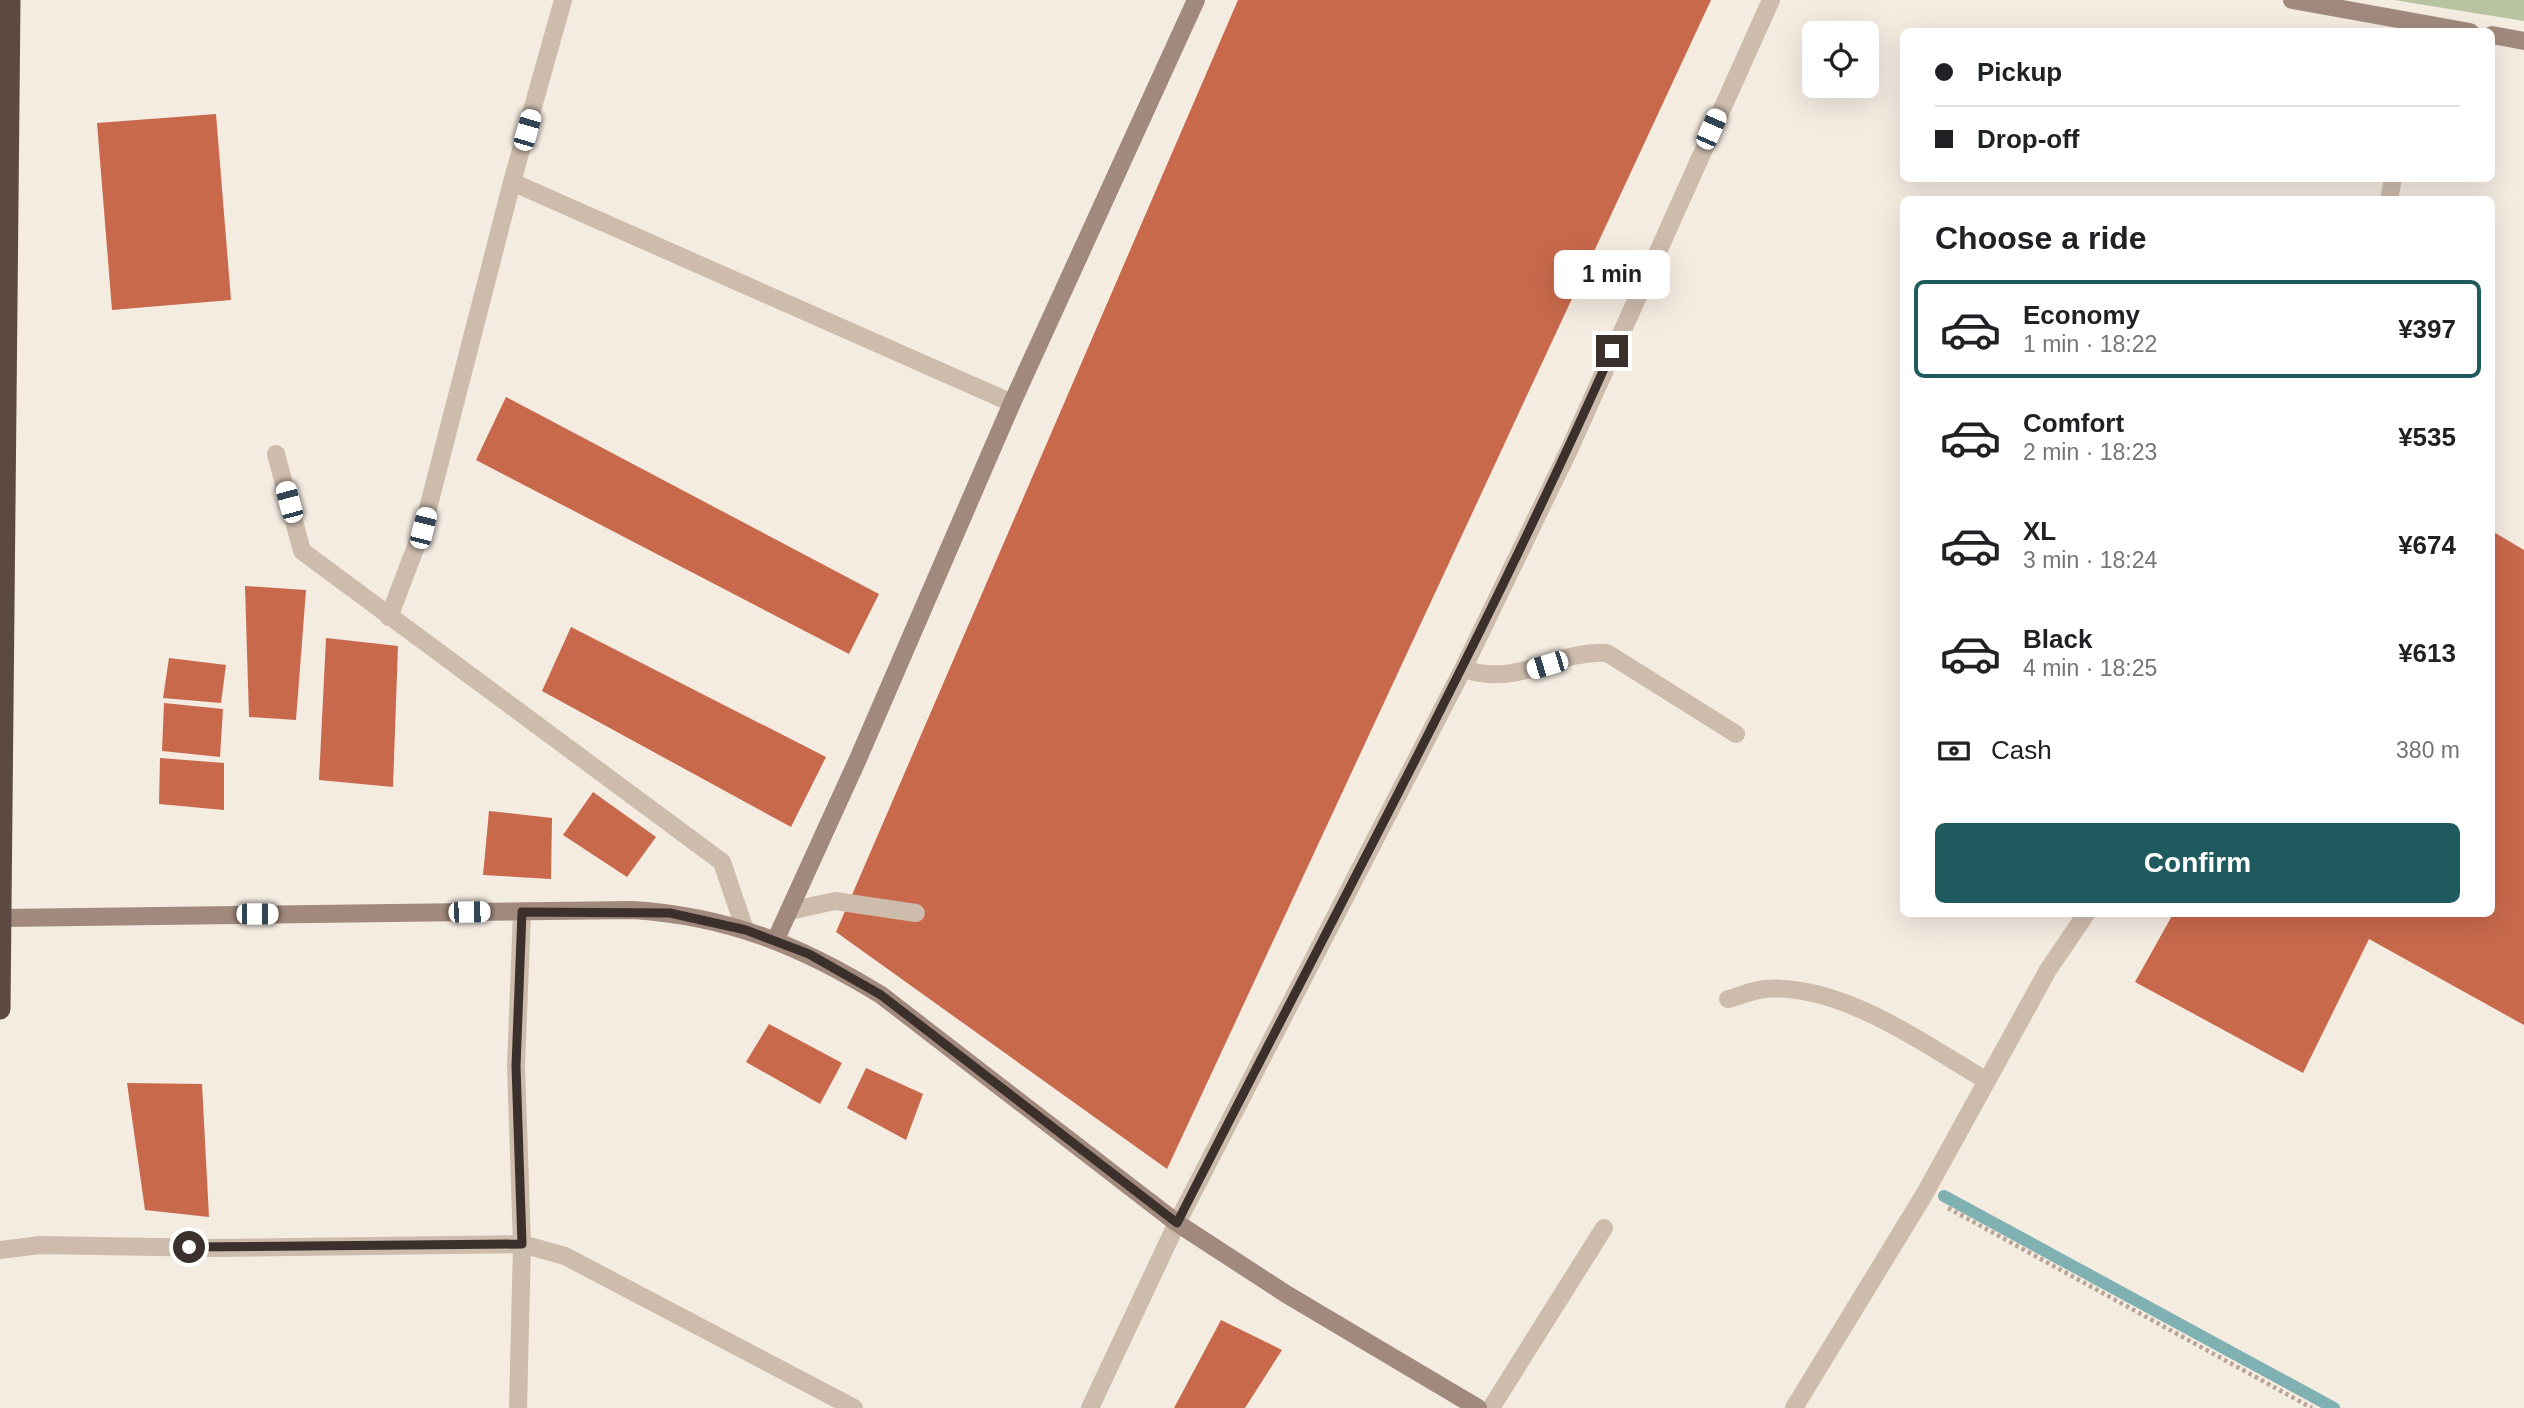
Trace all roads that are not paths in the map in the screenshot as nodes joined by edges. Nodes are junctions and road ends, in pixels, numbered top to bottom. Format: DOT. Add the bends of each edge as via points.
graph roads {
  1 [pos="10,0"];
  2 [pos="563,0"];
  3 [pos="1196,0"];
  4 [pos="1771,0"];
  5 [pos="2292,0"];
  6 [pos="2423,27"];
  7 [pos="2495,36"];
  8 [pos="2524,41"];
  9 [pos="512,182"];
  10 [pos="1012,403"];
  11 [pos="276,454"];
  12 [pos="389,617"];
  13 [pos="1463,669"];
  14 [pos="1736,734"];
  15 [pos="789,911"];
  16 [pos="522,912"];
  17 [pos="916,913"];
  18 [pos="2084,917"];
  19 [pos="1,918"];
  20 [pos="746,930"];
  21 [pos="776,939"];
  22 [pos="1728,999"];
  23 [pos="0,1009"];
  24 [pos="1987,1081"];
  25 [pos="1177,1223"];
  26 [pos="1604,1228"];
  27 [pos="522,1244"];
  28 [pos="0,1250"];
  29 [pos="518,1408"];
  30 [pos="854,1408"];
  31 [pos="1090,1408"];
  32 [pos="1478,1408"];
  33 [pos="1491,1408"];
  34 [pos="1794,1408"];
  1 -- 19 [label="highway"];
  2 -- 9 [label="street"];
  3 -- 10 [label="street"];
  4 -- 13 [label="street" via="1569,450"];
  5 -- 6 [label="street"];
  7 -- 8 [label="street"];
  9 -- 10 [label="street"];
  9 -- 12 [label="street" via="423,528"];
  10 -- 15 [label="street"];
  11 -- 12 [label="street" via="302,551"];
  12 -- 20 [label="street" via="722,862"];
  13 -- 14 [label="street" via="1503,677 1590,652 1606,653"];
  13 -- 25 [label="street"];
  15 -- 17 [label="street" via="835,901"];
  15 -- 21 [label="street"];
  16 -- 19 [label="street"];
  16 -- 20 [label="street" via="670,913"];
  16 -- 27 [label="street" via="516,1066"];
  18 -- 24 [label="street" via="2048,970"];
  19 -- 23 [label="highway"];
  20 -- 21 [label="street"];
  21 -- 25 [label="street" via="881,995"];
  22 -- 24 [label="street" via="1765,989 1849,1003"];
  24 -- 34 [label="street" via="1924,1195"];
  25 -- 31 [label="street"];
  25 -- 32 [label="street"];
  26 -- 33 [label="street"];
  27 -- 28 [label="street" via="40,1245"];
  27 -- 29 [label="street"];
  27 -- 30 [label="street" via="565,1256"];
}
